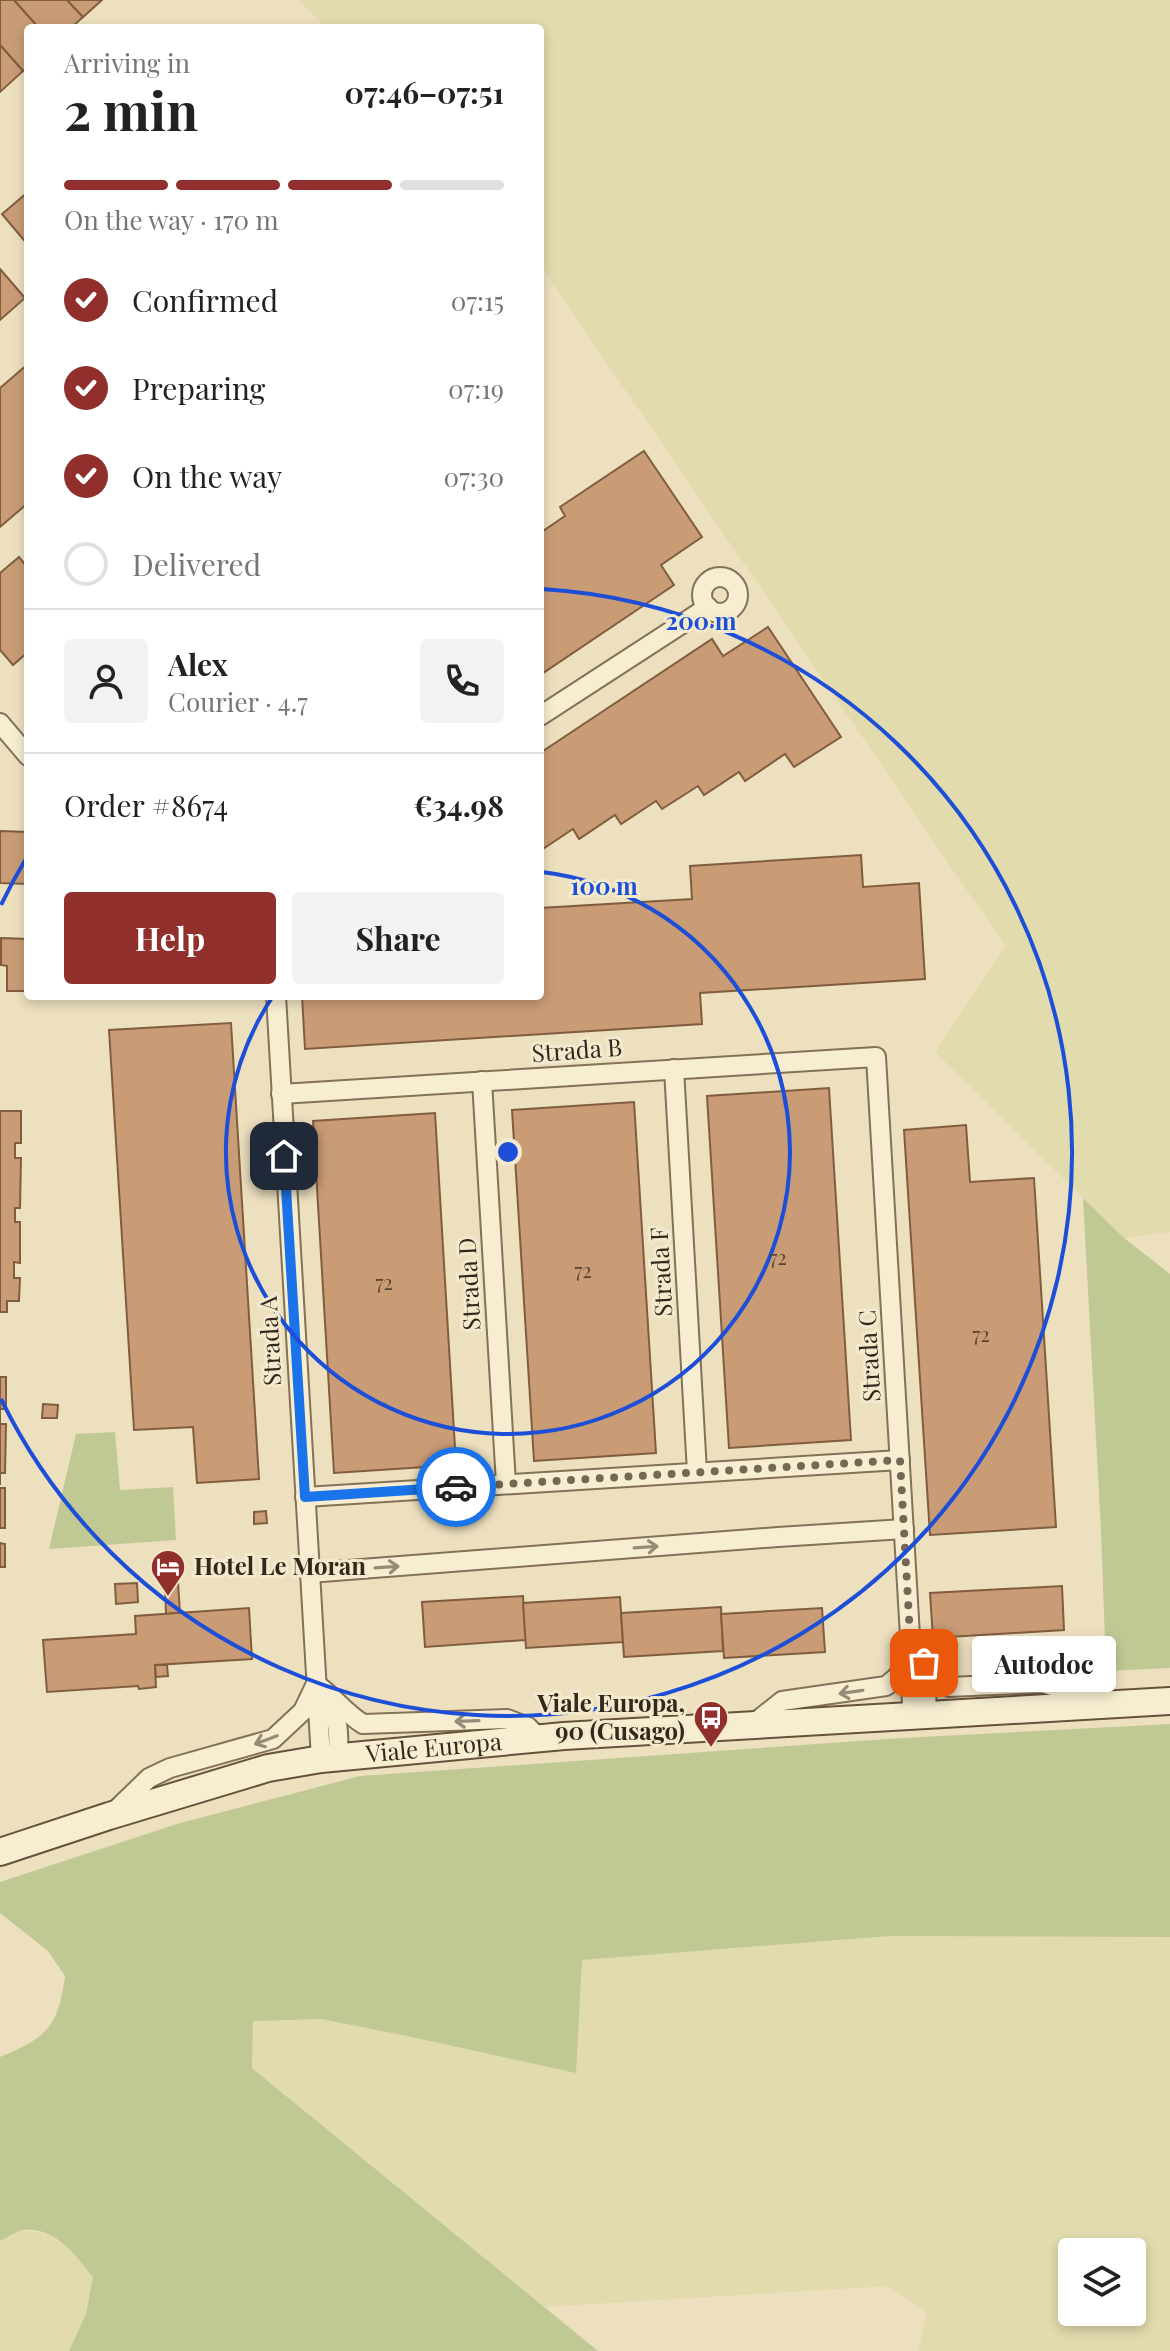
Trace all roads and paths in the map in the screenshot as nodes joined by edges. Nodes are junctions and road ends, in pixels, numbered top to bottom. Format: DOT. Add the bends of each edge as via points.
graph roads {
  1 [pos="708,607"];
  2 [pos="544,713"];
  3 [pos="0,723"];
  4 [pos="24,751"];
  5 [pos="276,1000"];
  6 [pos="876,1057"];
  7 [pos="674,1069"];
  8 [pos="482,1081"];
  9 [pos="281,1094"];
  10 [pos="900,1460"];
  11 [pos="697,1472"];
  12 [pos="506,1484"];
  13 [pos="305,1497"];
  14 [pos="904,1529"];
  15 [pos="309,1573"];
  16 [pos="911,1653"];
  17 [pos="316,1684"];
  18 [pos="1170,1701"];
  19 [pos="1118,1704"];
  20 [pos="920,1715"];
  21 [pos="752,1725"];
  22 [pos="539,1738"];
  23 [pos="330,1758"];
  24 [pos="109,1816"];
  25 [pos="0,1852"];
  1 -- 2 [label="street"];
  3 -- 4 [label="street"];
  5 -- 9 [label="street, Strada A"];
  6 -- 7 [label="street, Strada B"];
  6 -- 10 [label="street, Strada C"];
  7 -- 8 [label="street, Strada B"];
  7 -- 11 [label="street, Strada F"];
  8 -- 9 [label="street, Strada B"];
  8 -- 12 [label="street, Strada D"];
  9 -- 13 [label="street, Strada A"];
  10 -- 11 [label="street"];
  10 -- 14 [label="street, Strada C"];
  11 -- 12 [label="street"];
  12 -- 13 [label="street"];
  13 -- 15 [label="street, Strada A"];
  15 -- 14 [label="street, one-way"];
  14 -- 16 [label="street, Strada C"];
  15 -- 17 [label="street, Strada A"];
  16 -- 19 [label="street" via="932,1678 948,1687 1042,1683"];
  16 -- 20 [label="street, Strada C"];
  16 -- 21 [label="street, one-way" via="886,1686 782,1701"];
  22 -- 17 [label="street, one-way" via="507,1719 363,1724"];
  17 -- 23 [label="street, Strada A"];
  17 -- 24 [label="street, one-way" via="303,1711 273,1739 170,1768 149,1778"];
  18 -- 19 [label="main road, Viale Europa"];
  19 -- 20 [label="main road, Viale Europa"];
  20 -- 21 [label="main road, Viale Europa"];
  21 -- 22 [label="main road, Viale Europa"];
  22 -- 23 [label="main road, Viale Europa"];
  23 -- 24 [label="main road, Viale Europa" via="268,1768"];
  24 -- 25 [label="main road, Viale Europa"];
}
